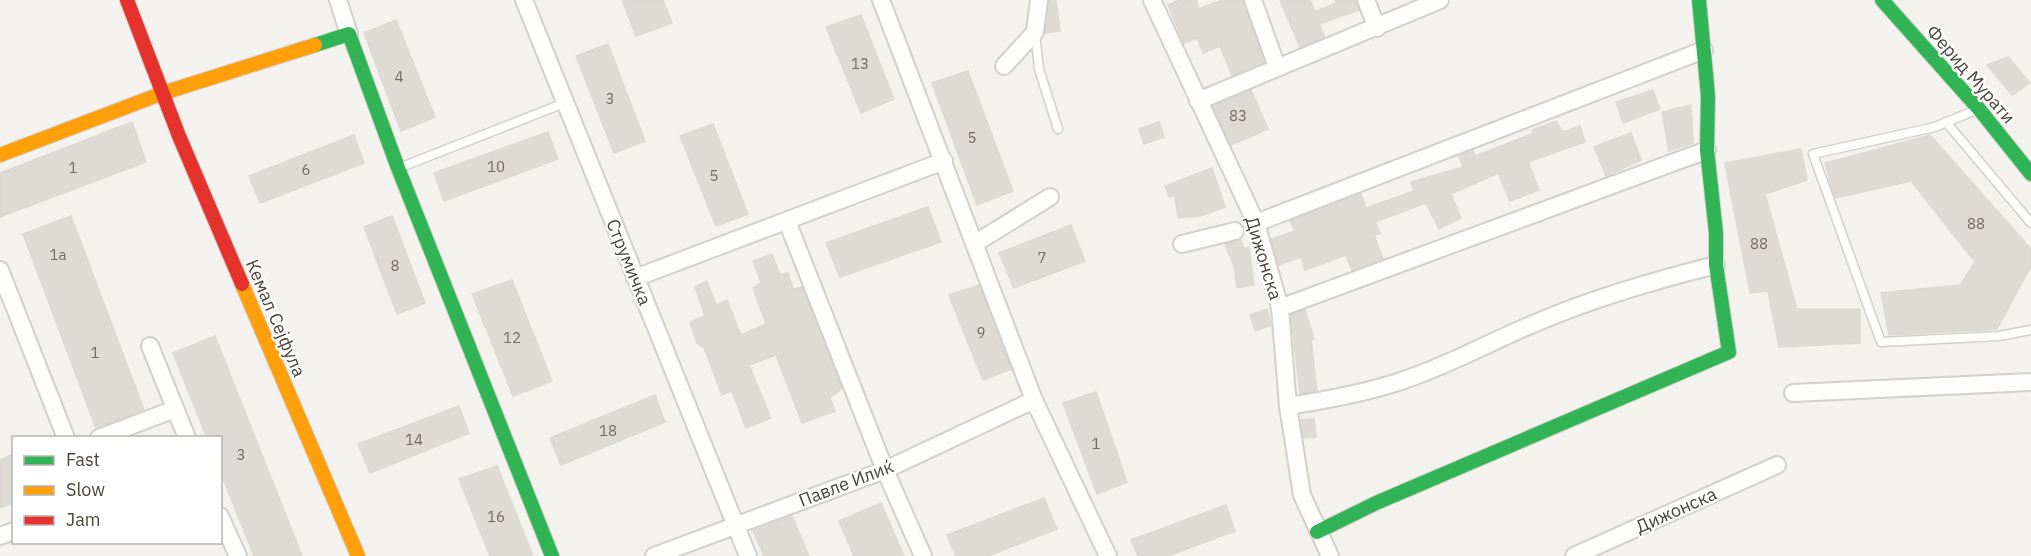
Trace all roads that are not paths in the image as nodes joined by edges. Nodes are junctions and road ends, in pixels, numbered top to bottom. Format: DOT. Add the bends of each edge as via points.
graph roads {
  1 [pos="338,0"];
  2 [pos="524,0"];
  3 [pos="881,0"];
  4 [pos="1039,0"];
  5 [pos="1152,0"];
  6 [pos="1253,0"];
  7 [pos="1366,0"];
  8 [pos="1440,0"];
  9 [pos="1699,0"];
  10 [pos="1882,0"];
  11 [pos="129,4"];
  12 [pos="1377,28"];
  13 [pos="1035,32"];
  14 [pos="349,34"];
  15 [pos="1704,50"];
  16 [pos="1004,66"];
  17 [pos="1277,67"];
  18 [pos="163,93"];
  19 [pos="1198,101"];
  20 [pos="567,102"];
  21 [pos="1979,109"];
  22 [pos="1946,122"];
  23 [pos="1058,129"];
  24 [pos="1707,150"];
  25 [pos="0,154"];
  26 [pos="944,161"];
  27 [pos="398,168"];
  28 [pos="2031,174"];
  29 [pos="1050,197"];
  30 [pos="787,221"];
  31 [pos="1256,223"];
  32 [pos="2031,223"];
  33 [pos="1235,231"];
  34 [pos="974,244"];
  35 [pos="1182,244"];
  36 [pos="1716,265"];
  37 [pos="0,270"];
  38 [pos="635,278"];
  39 [pos="1280,308"];
  40 [pos="2031,330"];
  41 [pos="150,346"];
  42 [pos="2031,381"];
  43 [pos="1793,393"];
  44 [pos="1034,400"];
  45 [pos="1288,406"];
  46 [pos="175,409"];
  47 [pos="65,436"];
  48 [pos="104,436"];
  49 [pos="186,436"];
  50 [pos="1777,465"];
  51 [pos="885,470"];
  52 [pos="222,520"];
  53 [pos="735,524"];
  54 [pos="1317,532"];
  55 [pos="238,556"];
  56 [pos="358,556"];
  57 [pos="552,556"];
  58 [pos="654,556"];
  59 [pos="748,556"];
  60 [pos="923,556"];
  61 [pos="1108,556"];
  62 [pos="1330,556"];
  63 [pos="1574,556"];
  1 -- 14 [label="street"];
  2 -- 20 [label="street, Струмичка"];
  3 -- 26 [label="street"];
  4 -- 13 [label="street"];
  5 -- 19 [label="street, Дижонска"];
  6 -- 17 [label="street"];
  7 -- 12 [label="street"];
  8 -- 12 [label="street"];
  9 -- 15 [label="street"];
  10 -- 21 [label="street, Ферид Мурати"];
  11 -- 18 [label="street, Кемал Сејфула"];
  12 -- 17 [label="street"];
  13 -- 16 [label="street"];
  13 -- 23 [label="lane" via="1039,69"];
  14 -- 18 [label="street"];
  14 -- 27 [label="street"];
  15 -- 24 [label="street"];
  15 -- 31 [label="street"];
  17 -- 19 [label="street"];
  18 -- 25 [label="street"];
  18 -- 56 [label="street, Кемал Сејфула"];
  19 -- 31 [label="street, Дижонска"];
  20 -- 27 [label="lane"];
  20 -- 38 [label="street, Струмичка"];
  21 -- 22 [label="lane"];
  21 -- 28 [label="street, Ферид Мурати"];
  22 -- 32 [label="lane"];
  22 -- 40 [label="lane" via="1813,154 1881,342 1999,336"];
  24 -- 36 [label="street"];
  24 -- 39 [label="street"];
  26 -- 30 [label="street"];
  26 -- 34 [label="street"];
  27 -- 57 [label="street"];
  29 -- 34 [label="street"];
  30 -- 38 [label="street"];
  30 -- 51 [label="street"];
  31 -- 39 [label="street, Дижонска"];
  33 -- 35 [label="street"];
  34 -- 44 [label="street"];
  36 -- 45 [label="street" via="1652,280 1597,299 1404,380"];
  36 -- 54 [label="street" via="1729,352"];
  37 -- 47 [label="street"];
  38 -- 53 [label="street, Струмичка"];
  39 -- 45 [label="street, Дижонска"];
  41 -- 46 [label="street"];
  42 -- 43 [label="street"];
  44 -- 51 [label="street, Павле Илиќ"];
  44 -- 61 [label="street"];
  45 -- 54 [label="street, Дижонска" via="1302,495"];
  46 -- 48 [label="street"];
  46 -- 49 [label="street"];
  50 -- 63 [label="street, Дижонска"];
  51 -- 53 [label="street, Павле Илиќ"];
  51 -- 60 [label="street"];
  52 -- 55 [label="street"];
  53 -- 58 [label="street, Павле Илиќ"];
  53 -- 59 [label="street, Струмичка"];
  54 -- 62 [label="street, Дижонска"];
}
